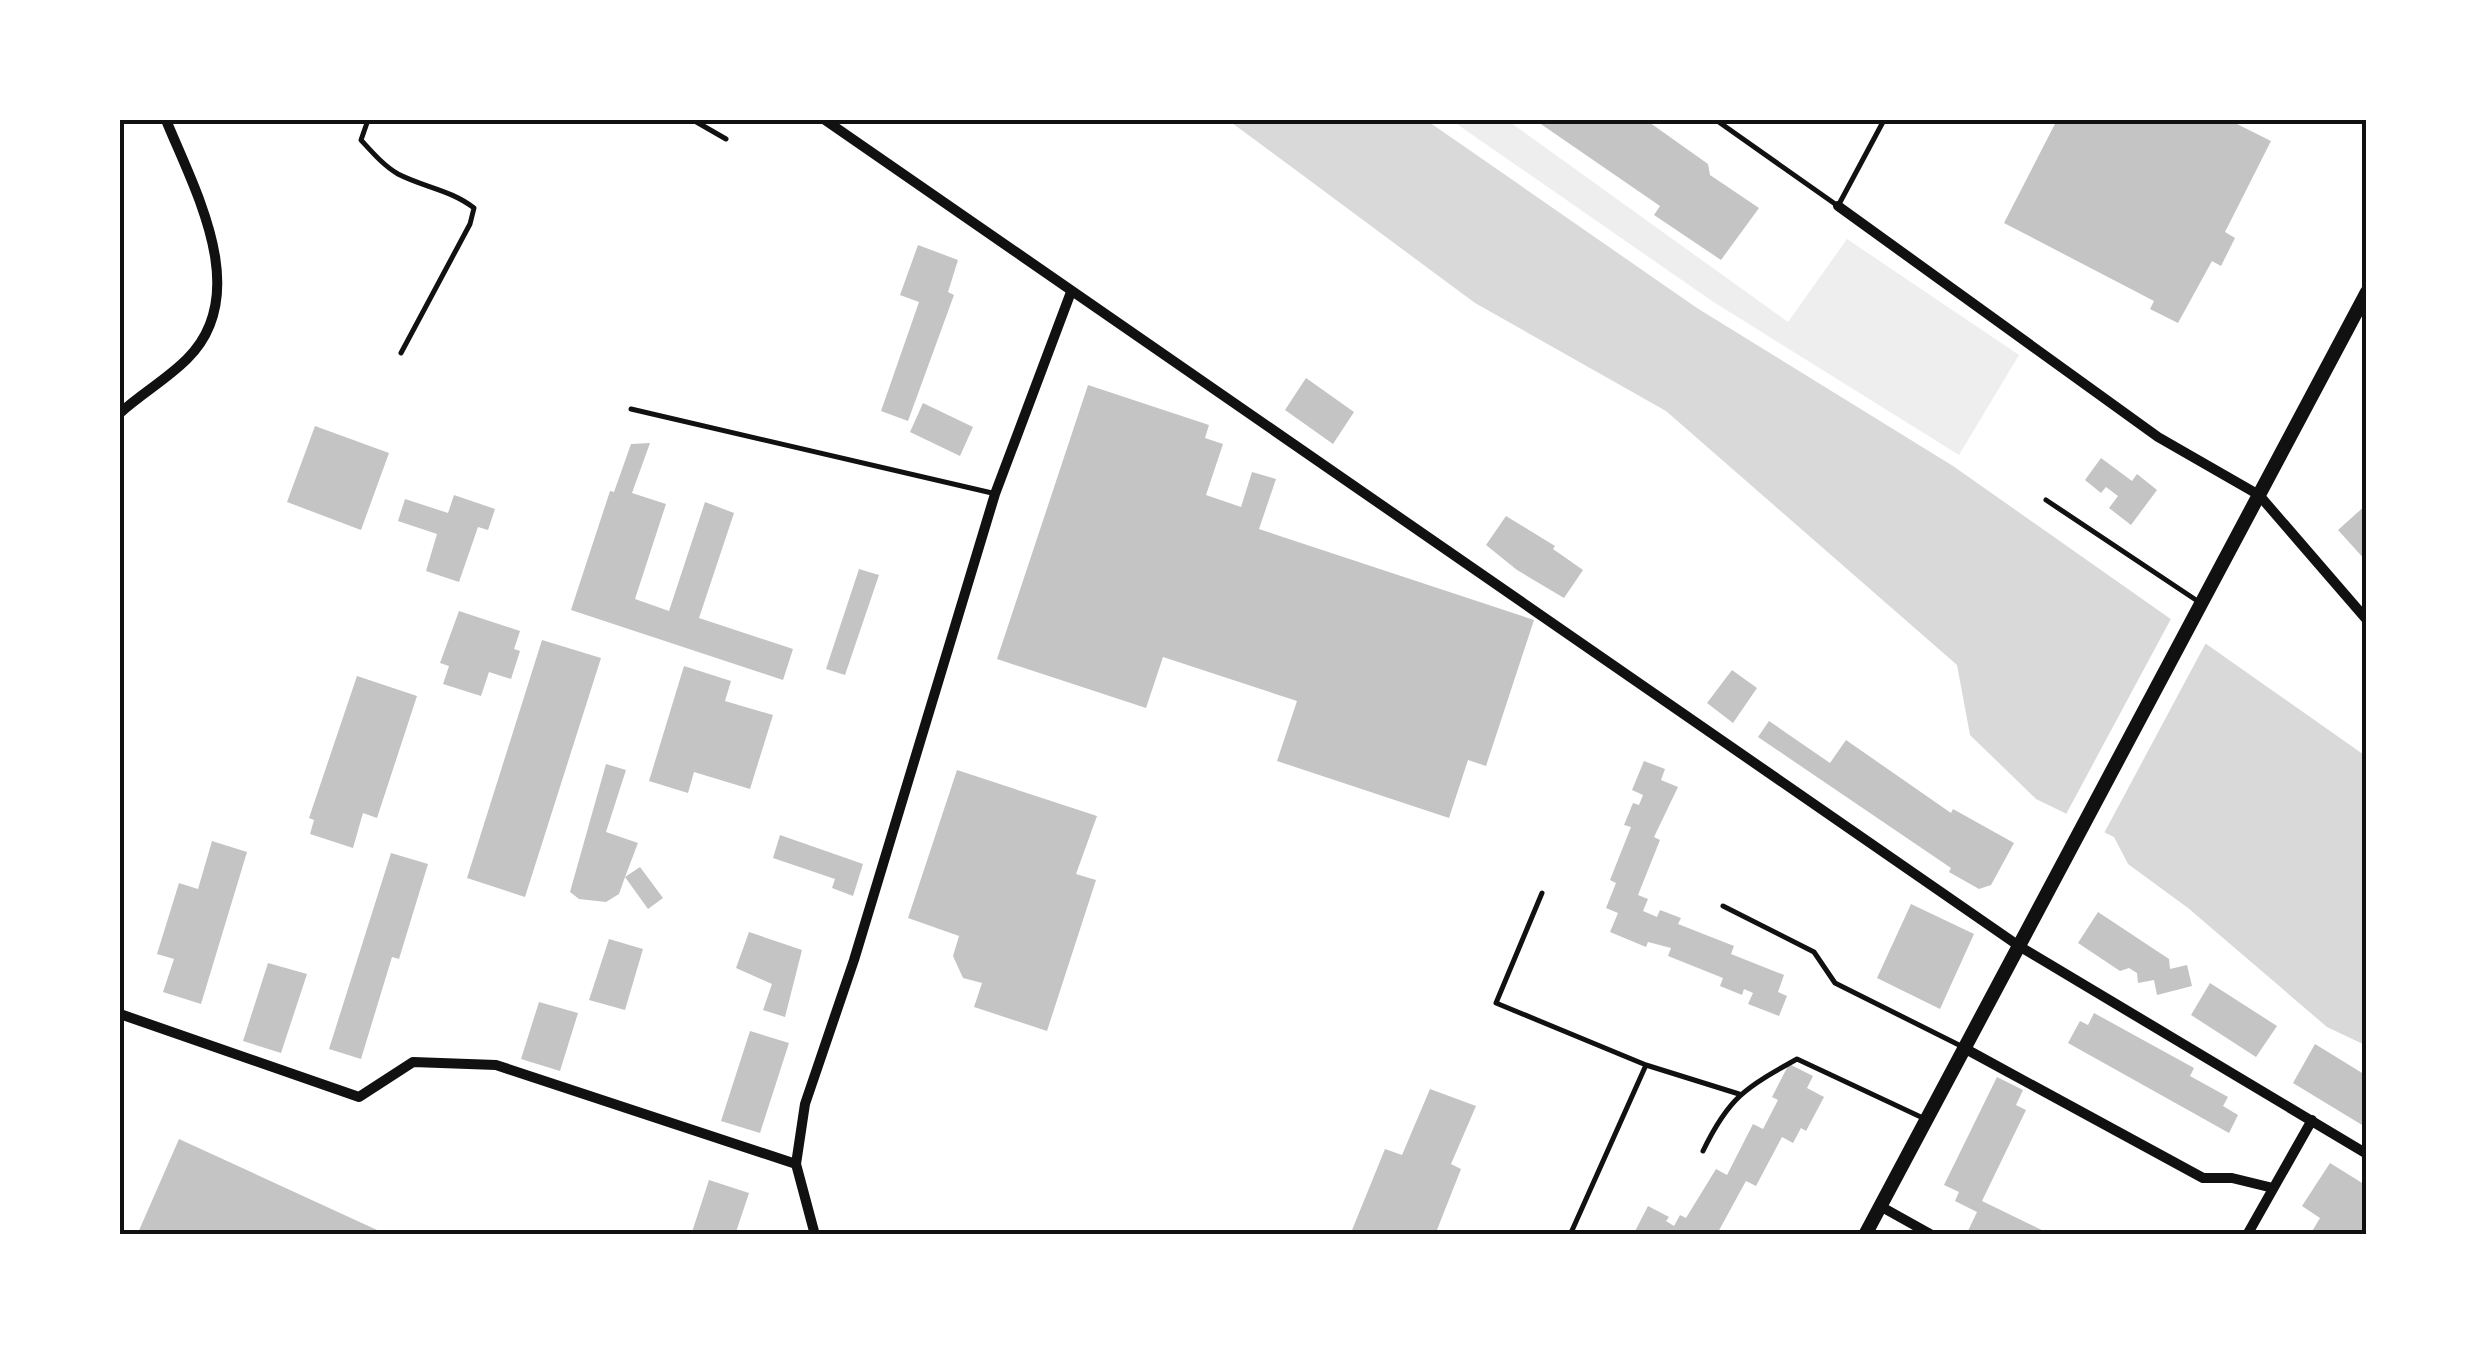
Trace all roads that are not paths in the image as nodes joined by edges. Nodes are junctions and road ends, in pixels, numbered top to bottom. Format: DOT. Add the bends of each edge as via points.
graph roads {
  1 [pos="166,120"];
  2 [pos="368,120"];
  3 [pos="693,120"];
  4 [pos="825,120"];
  5 [pos="1716,120"];
  6 [pos="1884,120"];
  7 [pos="726,139"];
  8 [pos="1838,206"];
  9 [pos="1071,292"];
  10 [pos="2367,292"];
  11 [pos="401,352"];
  12 [pos="631,409"];
  13 [pos="120,413"];
  14 [pos="2367,418"];
  15 [pos="2367,459"];
  16 [pos="995,494"];
  17 [pos="2259,496"];
  18 [pos="2046,500"];
  19 [pos="2202,604"];
  20 [pos="2367,620"];
  21 [pos="1542,893"];
  22 [pos="1723,906"];
  23 [pos="2019,946"];
  24 [pos="120,1014"];
  25 [pos="1964,1048"];
  26 [pos="1646,1065"];
  27 [pos="1739,1094"];
  28 [pos="1926,1119"];
  29 [pos="2312,1120"];
  30 [pos="1704,1151"];
  31 [pos="2367,1154"];
  32 [pos="796,1164"];
  33 [pos="2272,1188"];
  34 [pos="1880,1206"];
  35 [pos="815,1235"];
  36 [pos="1570,1235"];
  37 [pos="1865,1235"];
  38 [pos="1932,1235"];
  39 [pos="2248,1235"];
  1 -- 13 [label="street" via="200,203 218,278 217,306 207,334 187,359"];
  2 -- 11 [label="lane" via="362,140 376,156 397,173 474,208"];
  3 -- 7 [label="lane"];
  4 -- 9 [label="street"];
  5 -- 8 [label="lane"];
  6 -- 8 [label="lane"];
  8 -- 17 [label="street" via="2158,437"];
  9 -- 16 [label="street"];
  9 -- 23 [label="street"];
  10 -- 17 [label="street"];
  12 -- 16 [label="lane"];
  14 -- 15 [label="lane"];
  16 -- 32 [label="street" via="805,1104"];
  17 -- 19 [label="street"];
  17 -- 20 [label="street"];
  18 -- 19 [label="lane"];
  19 -- 23 [label="street"];
  21 -- 26 [label="lane" via="1496,1003"];
  22 -- 25 [label="lane" via="1814,952 1835,982"];
  23 -- 25 [label="street"];
  23 -- 29 [label="street"];
  24 -- 32 [label="street" via="359,1097 413,1062 496,1065"];
  25 -- 28 [label="street"];
  25 -- 33 [label="street" via="2203,1178"];
  26 -- 27 [label="lane"];
  26 -- 36 [label="lane"];
  27 -- 28 [label="lane" via="1796,1058"];
  27 -- 30 [label="lane" via="1723,1109"];
  28 -- 34 [label="street"];
  29 -- 31 [label="street"];
  29 -- 33 [label="street"];
  32 -- 35 [label="street"];
  33 -- 39 [label="street"];
  34 -- 37 [label="street"];
  34 -- 38 [label="street"];
}
